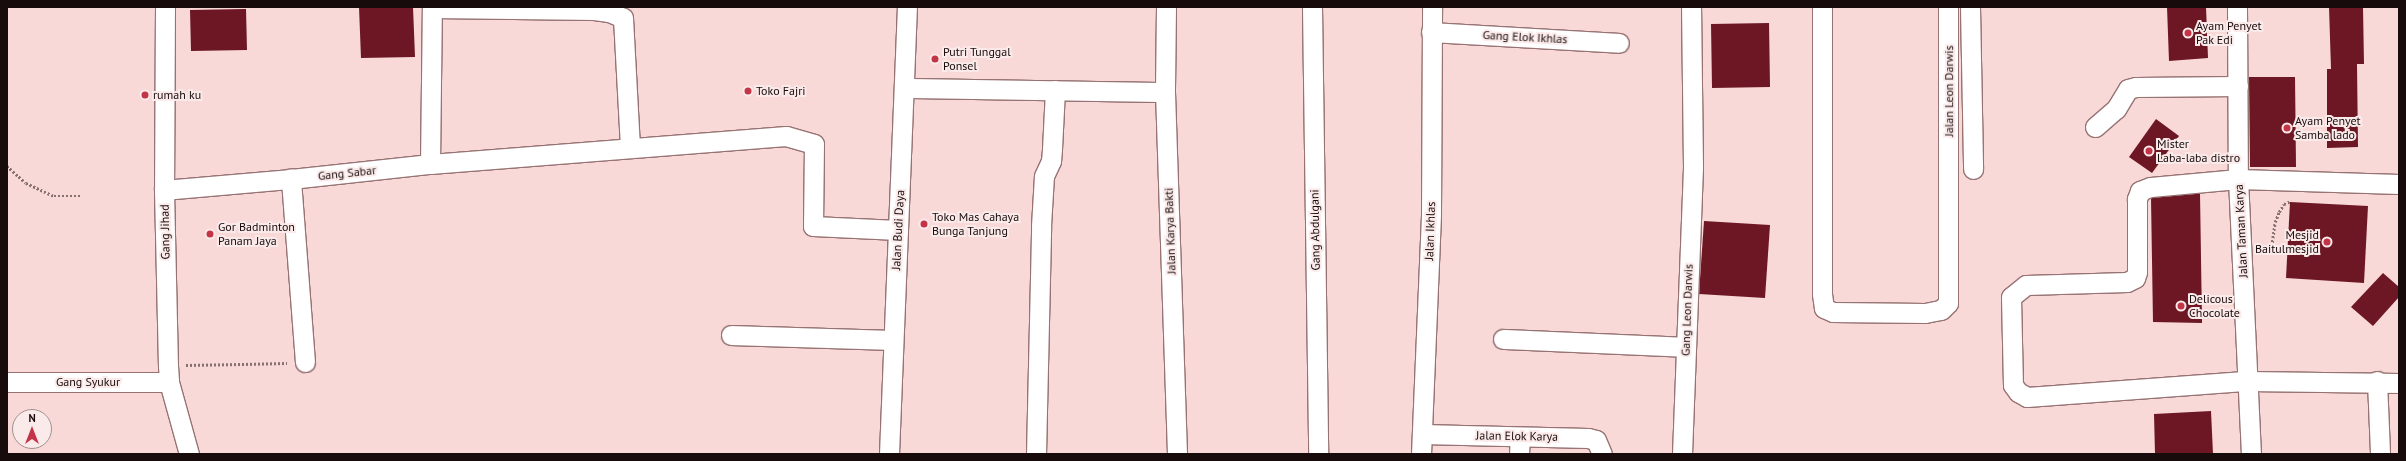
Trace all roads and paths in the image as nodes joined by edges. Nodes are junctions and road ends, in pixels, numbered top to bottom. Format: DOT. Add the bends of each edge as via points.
graph roads {
  1 [pos="165,7"];
  2 [pos="907,7"];
  3 [pos="1166,7"];
  4 [pos="1312,7"];
  5 [pos="1432,7"];
  6 [pos="1691,7"];
  7 [pos="1822,7"];
  8 [pos="1948,7"];
  9 [pos="1970,7"];
  10 [pos="2237,7"];
  11 [pos="432,8"];
  12 [pos="1431,32"];
  13 [pos="1620,43"];
  14 [pos="2238,86"];
  15 [pos="905,88"];
  16 [pos="1055,90"];
  17 [pos="1165,92"];
  18 [pos="2095,127"];
  19 [pos="630,148"];
  20 [pos="430,164"];
  21 [pos="7,166"];
  22 [pos="1973,169"];
  23 [pos="291,179"];
  24 [pos="2238,179"];
  25 [pos="2399,184"];
  26 [pos="164,190"];
  27 [pos="80,196"];
  28 [pos="2294,200"];
  29 [pos="898,230"];
  30 [pos="2242,250"];
  31 [pos="731,335"];
  32 [pos="1503,339"];
  33 [pos="892,340"];
  34 [pos="1686,347"];
  35 [pos="305,362"];
  36 [pos="168,374"];
  37 [pos="7,380"];
  38 [pos="2378,380"];
  39 [pos="2247,381"];
  40 [pos="2399,383"];
  41 [pos="1422,434"];
  42 [pos="1519,445"];
  43 [pos="189,454"];
  44 [pos="889,454"];
  45 [pos="1036,454"];
  46 [pos="1178,454"];
  47 [pos="1318,454"];
  48 [pos="1421,454"];
  49 [pos="1602,454"];
  50 [pos="1682,454"];
  51 [pos="2251,454"];
  52 [pos="2380,454"];
  1 -- 26 [label="street, Gang Jihad"];
  2 -- 15 [label="street, Jalan Budi Daya"];
  3 -- 17 [label="street, Jalan Karya Bakti"];
  4 -- 47 [label="street, Gang Abdulgani"];
  5 -- 12 [label="street, Jalan Ikhlas"];
  6 -- 34 [label="street, Gang Leon Darwis" via="1693,166"];
  7 -- 8 [label="street, Jalan Leon Darwis" via="1824,308 1833,312 1925,313 1940,310 1948,303"];
  9 -- 22 [label="street"];
  10 -- 14 [label="street, Jalan Taman Karya"];
  11 -- 19 [label="street" via="594,10 609,12 622,18"];
  11 -- 20 [label="street"];
  12 -- 13 [label="street, Gang Elok Ikhlas"];
  12 -- 41 [label="street, Jalan Ikhlas" via="1431,213"];
  14 -- 18 [label="street" via="2136,87 2128,90 2116,109"];
  14 -- 24 [label="street, Jalan Taman Karya"];
  15 -- 16 [label="street"];
  15 -- 29 [label="street, Jalan Budi Daya"];
  16 -- 17 [label="street"];
  16 -- 45 [label="street" via="1052,155 1044,176 1041,226"];
  17 -- 46 [label="street, Jalan Karya Bakti"];
  19 -- 20 [label="street, Gang Sabar"];
  19 -- 29 [label="street, Gang Sabar" via="786,136 804,139 814,144 813,226"];
  20 -- 23 [label="street, Gang Sabar"];
  21 -- 27 [label="path" via="26,184 54,196"];
  23 -- 26 [label="street, Gang Sabar"];
  23 -- 35 [label="street"];
  24 -- 25 [label="street"];
  24 -- 30 [label="street, Jalan Taman Karya"];
  24 -- 39 [label="street" via="2150,187 2140,191 2137,199 2135,278 2127,282 2026,285 2018,289 2011,297 2013,385 2018,392 2027,397"];
  26 -- 36 [label="street, Gang Jihad"];
  28 -- 30 [label="path" via="2284,204 2279,212 2271,250"];
  29 -- 33 [label="street, Jalan Budi Daya"];
  30 -- 39 [label="street, Jalan Taman Karya"];
  31 -- 33 [label="street"];
  32 -- 34 [label="street"];
  33 -- 44 [label="street, Jalan Budi Daya"];
  34 -- 50 [label="street, Gang Leon Darwis"];
  35 -- 36 [label="path"];
  36 -- 37 [label="street, Gang Syukur"];
  36 -- 43 [label="street, Gang Jihad"];
  38 -- 39 [label="street"];
  38 -- 40 [label="street"];
  38 -- 52 [label="street"];
  39 -- 51 [label="street, Jalan Taman Karya"];
  41 -- 42 [label="street, Jalan Elok Karya"];
  41 -- 48 [label="street, Jalan Ikhlas"];
  42 -- 49 [label="street, Jalan Elok Karya" via="1588,438 1596,440"];
}
